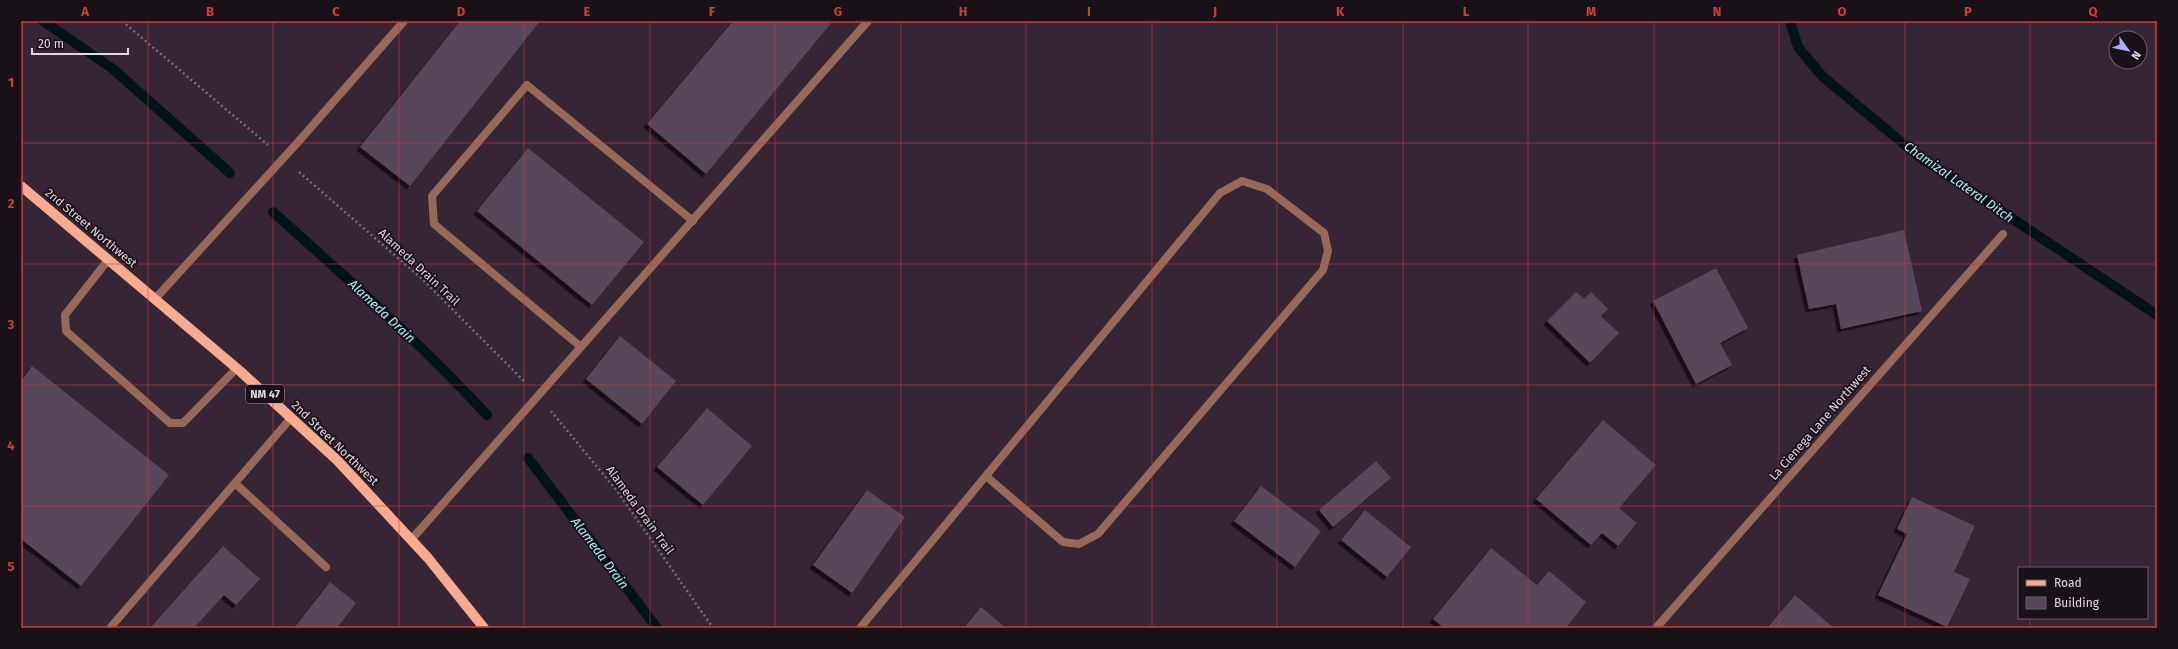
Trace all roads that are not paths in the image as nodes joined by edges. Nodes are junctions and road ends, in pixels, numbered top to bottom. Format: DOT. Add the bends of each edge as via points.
graph roads {
  1 [pos="404,21"];
  2 [pos="868,21"];
  3 [pos="21,186"];
  4 [pos="693,220"];
  5 [pos="2004,234"];
  6 [pos="108,260"];
  7 [pos="154,299"];
  8 [pos="581,347"];
  9 [pos="237,368"];
  10 [pos="291,418"];
  11 [pos="986,476"];
  12 [pos="236,484"];
  13 [pos="411,540"];
  14 [pos="326,568"];
  15 [pos="110,628"];
  16 [pos="484,628"];
  17 [pos="860,628"];
  18 [pos="1656,628"];
  1 -- 7 [label="street" via="299,141"];
  2 -- 4 [label="street"];
  3 -- 6 [label="main road, 2nd Street Northwest / NM 47"];
  4 -- 8 [label="street"];
  4 -- 8 [label="street" via="527,85 432,196 434,224"];
  5 -- 18 [label="street, La Cienega Lane Northwest"];
  6 -- 7 [label="main road, 2nd Street Northwest / NM 47"];
  6 -- 9 [label="street" via="65,315 66,331 170,424 183,423"];
  7 -- 9 [label="main road, 2nd Street Northwest / NM 47"];
  8 -- 13 [label="street"];
  9 -- 10 [label="main road, 2nd Street Northwest / NM 47"];
  10 -- 12 [label="street"];
  10 -- 13 [label="main road, 2nd Street Northwest / NM 47" via="337,460"];
  11 -- 11 [label="street" via="1063,542 1079,544 1098,534 1323,270 1328,251 1324,233 1267,188 1242,181 1220,193"];
  11 -- 17 [label="street"];
  12 -- 14 [label="street"];
  12 -- 15 [label="street"];
  13 -- 16 [label="main road, 2nd Street Northwest / NM 47"];
}
